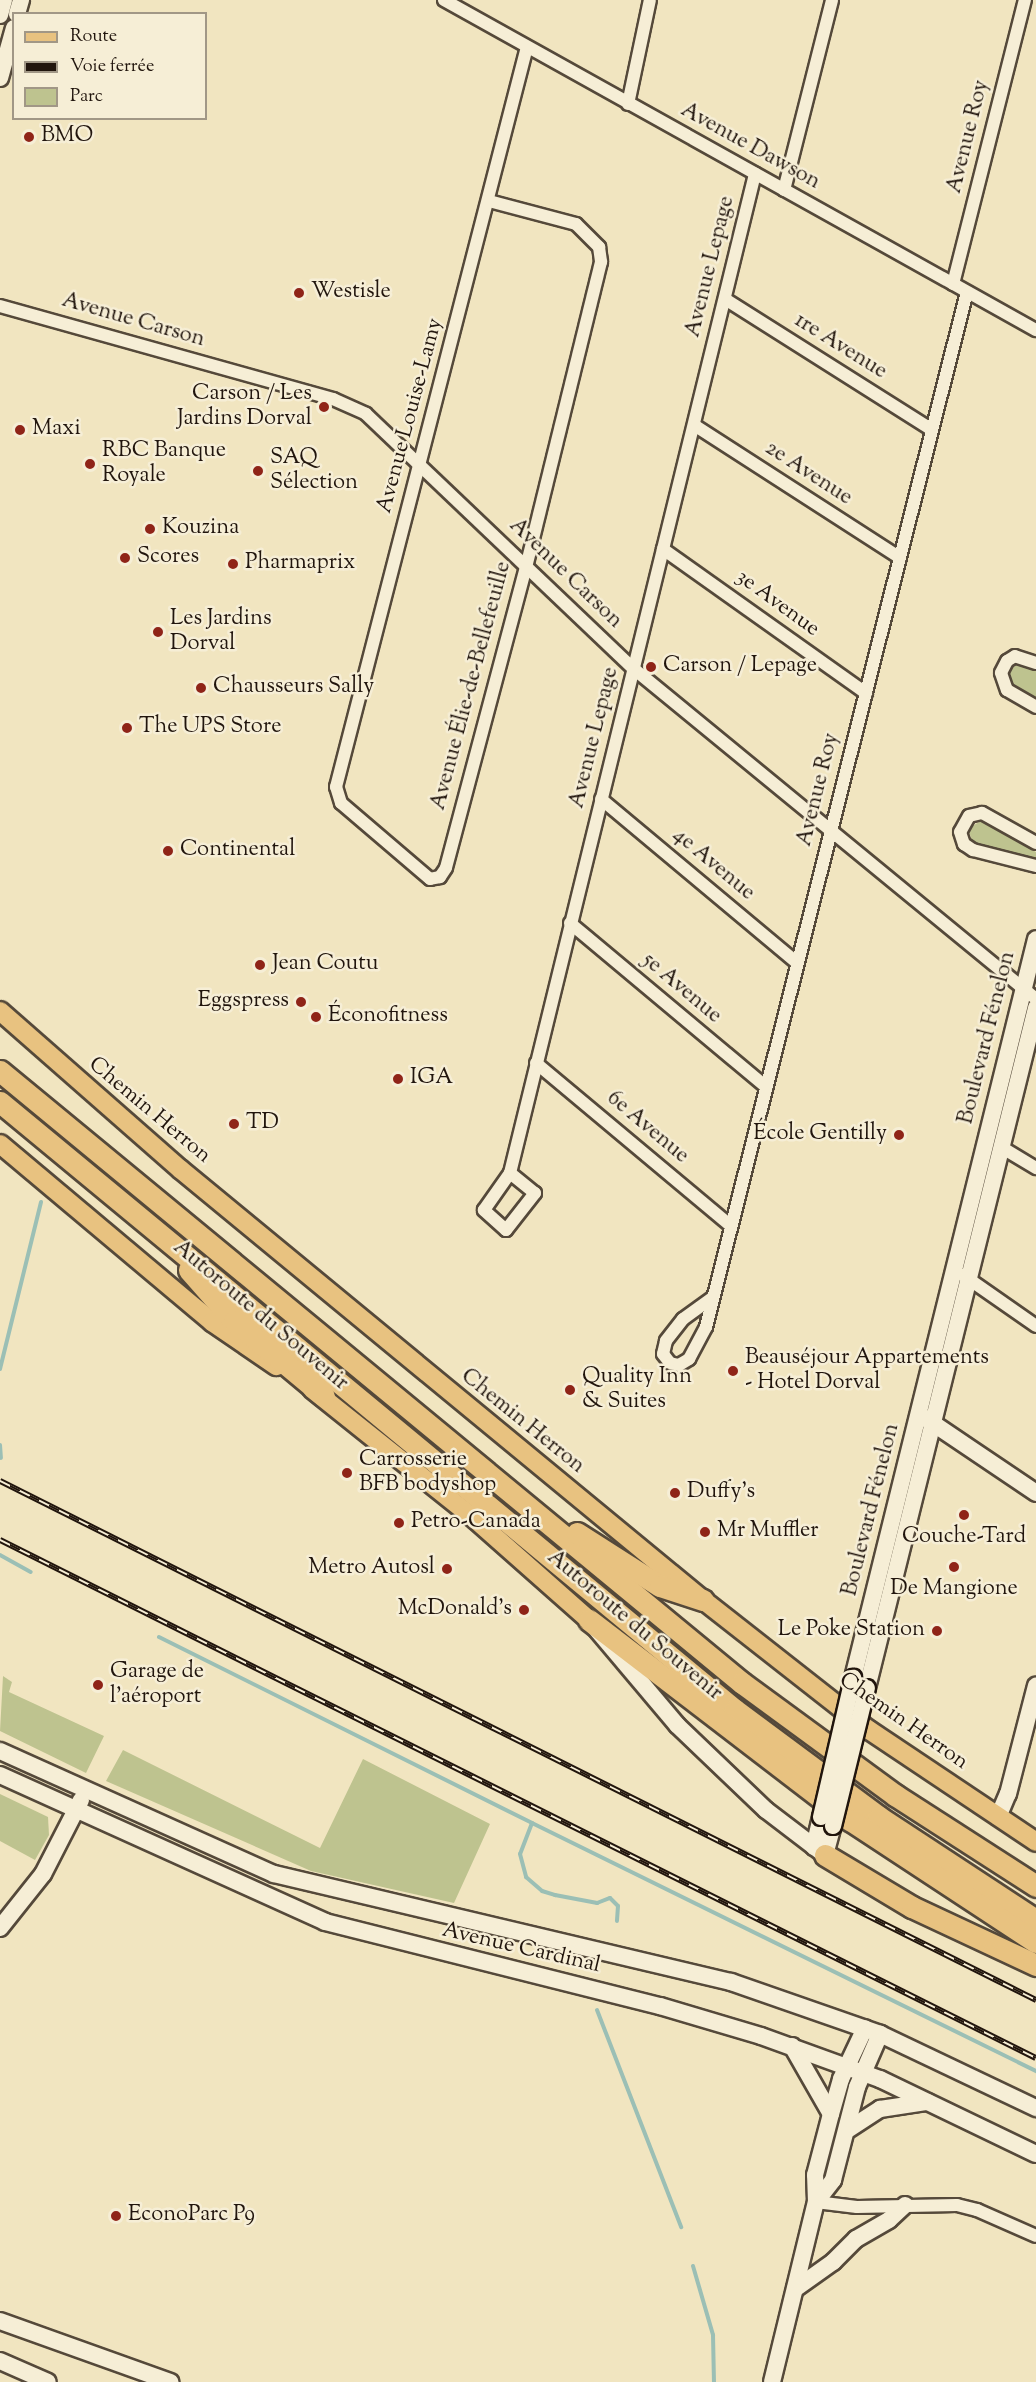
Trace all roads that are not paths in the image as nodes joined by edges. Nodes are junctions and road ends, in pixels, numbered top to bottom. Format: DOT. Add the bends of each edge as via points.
graph roads {
  1 [pos="4,0"];
  2 [pos="444,0"];
  3 [pos="650,0"];
  4 [pos="832,0"];
  5 [pos="1025,0"];
  6 [pos="0,15"];
  7 [pos="12,35"];
  8 [pos="527,47"];
  9 [pos="0,78"];
  10 [pos="628,104"];
  11 [pos="755,174"];
  12 [pos="784,190"];
  13 [pos="489,201"];
  14 [pos="953,284"];
  15 [pos="967,292"];
  16 [pos="725,299"];
  17 [pos="0,306"];
  18 [pos="1036,330"];
  19 [pos="694,425"];
  20 [pos="932,430"];
  21 [pos="420,463"];
  22 [pos="663,549"];
  23 [pos="900,558"];
  24 [pos="526,567"];
  25 [pos="1036,663"];
  26 [pos="634,669"];
  27 [pos="866,693"];
  28 [pos="1036,707"];
  29 [pos="336,796"];
  30 [pos="601,799"];
  31 [pos="832,828"];
  32 [pos="1036,843"];
  33 [pos="1036,866"];
  34 [pos="570,923"];
  35 [pos="1036,939"];
  36 [pos="798,963"];
  37 [pos="1030,994"];
  38 [pos="1036,1008"];
  39 [pos="0,1011"];
  40 [pos="536,1063"];
  41 [pos="0,1071"];
  42 [pos="766,1087"];
  43 [pos="0,1102"];
  44 [pos="0,1144"];
  45 [pos="1001,1148"];
  46 [pos="1036,1168"];
  47 [pos="510,1173"];
  48 [pos="136,1212"];
  49 [pos="731,1226"];
  50 [pos="954,1269"];
  51 [pos="969,1279"];
  52 [pos="712,1299"];
  53 [pos="1036,1326"];
  54 [pos="324,1396"];
  55 [pos="926,1420"];
  56 [pos="1036,1493"];
  57 [pos="519,1498"];
  58 [pos="703,1600"];
  59 [pos="589,1620"];
  60 [pos="1036,1686"];
  61 [pos="0,1751"];
  62 [pos="0,1774"];
  63 [pos="85,1791"];
  64 [pos="76,1810"];
  65 [pos="998,1817"];
  66 [pos="827,1821"];
  67 [pos="1036,1842"];
  68 [pos="820,1851"];
  69 [pos="1036,1886"];
  70 [pos="1036,1920"];
  71 [pos="0,1928"];
  72 [pos="1036,1942"];
  73 [pos="1036,1965"];
  74 [pos="873,2031"];
  75 [pos="792,2046"];
  76 [pos="856,2068"];
  77 [pos="928,2102"];
  78 [pos="1036,2108"];
  79 [pos="831,2114"];
  80 [pos="849,2129"];
  81 [pos="1036,2154"];
  82 [pos="816,2202"];
  83 [pos="905,2205"];
  84 [pos="1036,2236"];
  85 [pos="795,2289"];
  86 [pos="0,2321"];
  87 [pos="0,2361"];
  88 [pos="48,2382"];
  89 [pos="170,2382"];
  90 [pos="772,2382"];
  1 -- 6 [label="street"];
  2 -- 8 [label="street, Avenue Dawson"];
  3 -- 10 [label="street"];
  4 -- 12 [label="street"];
  5 -- 14 [label="street, Avenue Roy"];
  7 -- 9 [label="street"];
  8 -- 10 [label="street, Avenue Dawson"];
  8 -- 13 [label="street, Avenue Louise-Lamy"];
  10 -- 11 [label="street, Avenue Dawson"];
  11 -- 12 [label="street, Avenue Dawson"];
  11 -- 16 [label="street, Avenue Lepage"];
  12 -- 14 [label="street, Avenue Dawson"];
  13 -- 21 [label="street, Avenue Louise-Lamy"];
  13 -- 24 [label="street, Avenue Élie-de-Bellefeuille" via="576,224 599,247 601,262"];
  14 -- 15 [label="street, Avenue Dawson"];
  15 -- 18 [label="street, Avenue Dawson"];
  15 -- 20 [label="street, Avenue Roy"];
  16 -- 19 [label="street, Avenue Lepage"];
  16 -- 20 [label="street, 1re Avenue"];
  17 -- 21 [label="street, Avenue Carson" via="346,404 374,420"];
  19 -- 22 [label="street, Avenue Lepage"];
  19 -- 23 [label="street, 2e Avenue"];
  20 -- 23 [label="street, Avenue Roy"];
  21 -- 24 [label="street, Avenue Carson"];
  21 -- 29 [label="street, Avenue Louise-Lamy"];
  22 -- 26 [label="street, Avenue Lepage"];
  22 -- 27 [label="street, 3e Avenue"];
  23 -- 27 [label="street, Avenue Roy"];
  24 -- 26 [label="street, Avenue Carson"];
  24 -- 29 [label="street, Avenue Élie-de-Bellefeuille" via="446,868 440,877 430,879"];
  25 -- 28 [label="street" via="1015,656 1001,673 1007,690"];
  26 -- 30 [label="street, Avenue Lepage"];
  26 -- 31 [label="street, Avenue Carson"];
  27 -- 31 [label="street, Avenue Roy"];
  30 -- 34 [label="street, Avenue Lepage"];
  30 -- 36 [label="street, 4e Avenue"];
  31 -- 36 [label="street, Avenue Roy"];
  31 -- 37 [label="street, Avenue Carson"];
  32 -- 33 [label="street" via="982,813 969,816 961,827 962,840 970,849"];
  34 -- 40 [label="street, Avenue Lepage"];
  34 -- 42 [label="street, 5e Avenue"];
  35 -- 37 [label="street, Boulevard Fénelon"];
  36 -- 42 [label="street, Avenue Roy"];
  37 -- 50 [label="street, Boulevard Fénelon"];
  38 -- 45 [label="street, Boulevard Fénelon"];
  39 -- 58 [label="main road, Chemin Herron" via="189,1176"];
  40 -- 47 [label="street, Avenue Lepage"];
  40 -- 49 [label="street, 6e Avenue"];
  41 -- 57 [label="highway, Autoroute du Souvenir"];
  42 -- 49 [label="street, Avenue Roy"];
  43 -- 48 [label="highway, Autoroute du Souvenir"];
  44 -- 54 [label="main road" via="212,1322"];
  45 -- 46 [label="street"];
  45 -- 51 [label="street, Boulevard Fénelon"];
  47 -- 47 [label="street, Avenue Lepage" via="483,1210 506,1230 535,1193"];
  48 -- 54 [label="highway" via="234,1321"];
  48 -- 70 [label="highway, Autoroute du Souvenir" via="726,1703 861,1804"];
  49 -- 52 [label="street, Avenue Roy"];
  50 -- 51 [label="street"];
  50 -- 55 [label="street, Boulevard Fénelon"];
  51 -- 53 [label="street"];
  51 -- 55 [label="street, Boulevard Fénelon"];
  52 -- 52 [label="street, Avenue Roy" via="683,1319 666,1341 663,1354 670,1363 679,1365 689,1359 706,1327"];
  54 -- 59 [label="main road" via="517,1554"];
  55 -- 56 [label="street"];
  55 -- 66 [label="street, Boulevard Fénelon, bridge" via="867,1688"];
  55 -- 66 [label="street, Boulevard Fénelon, bridge" via="853,1678"];
  57 -- 58 [label="highway" via="660,1586"];
  57 -- 69 [label="highway, Autoroute du Souvenir" via="793,1721 922,1813"];
  58 -- 65 [label="main road, Chemin Herron" via="869,1730"];
  59 -- 68 [label="street" via="611,1651 702,1752 741,1789"];
  59 -- 72 [label="highway" via="850,1820"];
  60 -- 65 [label="street" via="1008,1794"];
  61 -- 63 [label="street, Avenue Cardinal"];
  62 -- 64 [label="street, Avenue Cardinal"];
  63 -- 64 [label="street"];
  63 -- 74 [label="street, Avenue Cardinal" via="238,1860 294,1880 683,1968"];
  64 -- 71 [label="street" via="44,1874"];
  64 -- 75 [label="street, Avenue Cardinal" via="349,1931 649,2003"];
  65 -- 67 [label="main road, Chemin Herron"];
  66 -- 68 [label="street, Boulevard Fénelon"];
  68 -- 73 [label="highway" via="912,1907"];
  74 -- 76 [label="street"];
  74 -- 78 [label="street, Avenue Cardinal"];
  75 -- 76 [label="street, Avenue Cardinal"];
  75 -- 79 [label="street"];
  76 -- 77 [label="street, Avenue Cardinal"];
  76 -- 79 [label="street"];
  76 -- 80 [label="street"];
  77 -- 80 [label="street" via="880,2109"];
  77 -- 81 [label="street, Avenue Cardinal"];
  79 -- 82 [label="street" via="815,2175"];
  80 -- 82 [label="street" via="833,2180"];
  82 -- 83 [label="street" via="857,2207"];
  82 -- 85 [label="street"];
  83 -- 84 [label="street" via="968,2207"];
  83 -- 85 [label="street"];
  85 -- 90 [label="street"];
  86 -- 89 [label="street"];
  87 -- 88 [label="street"];
}
